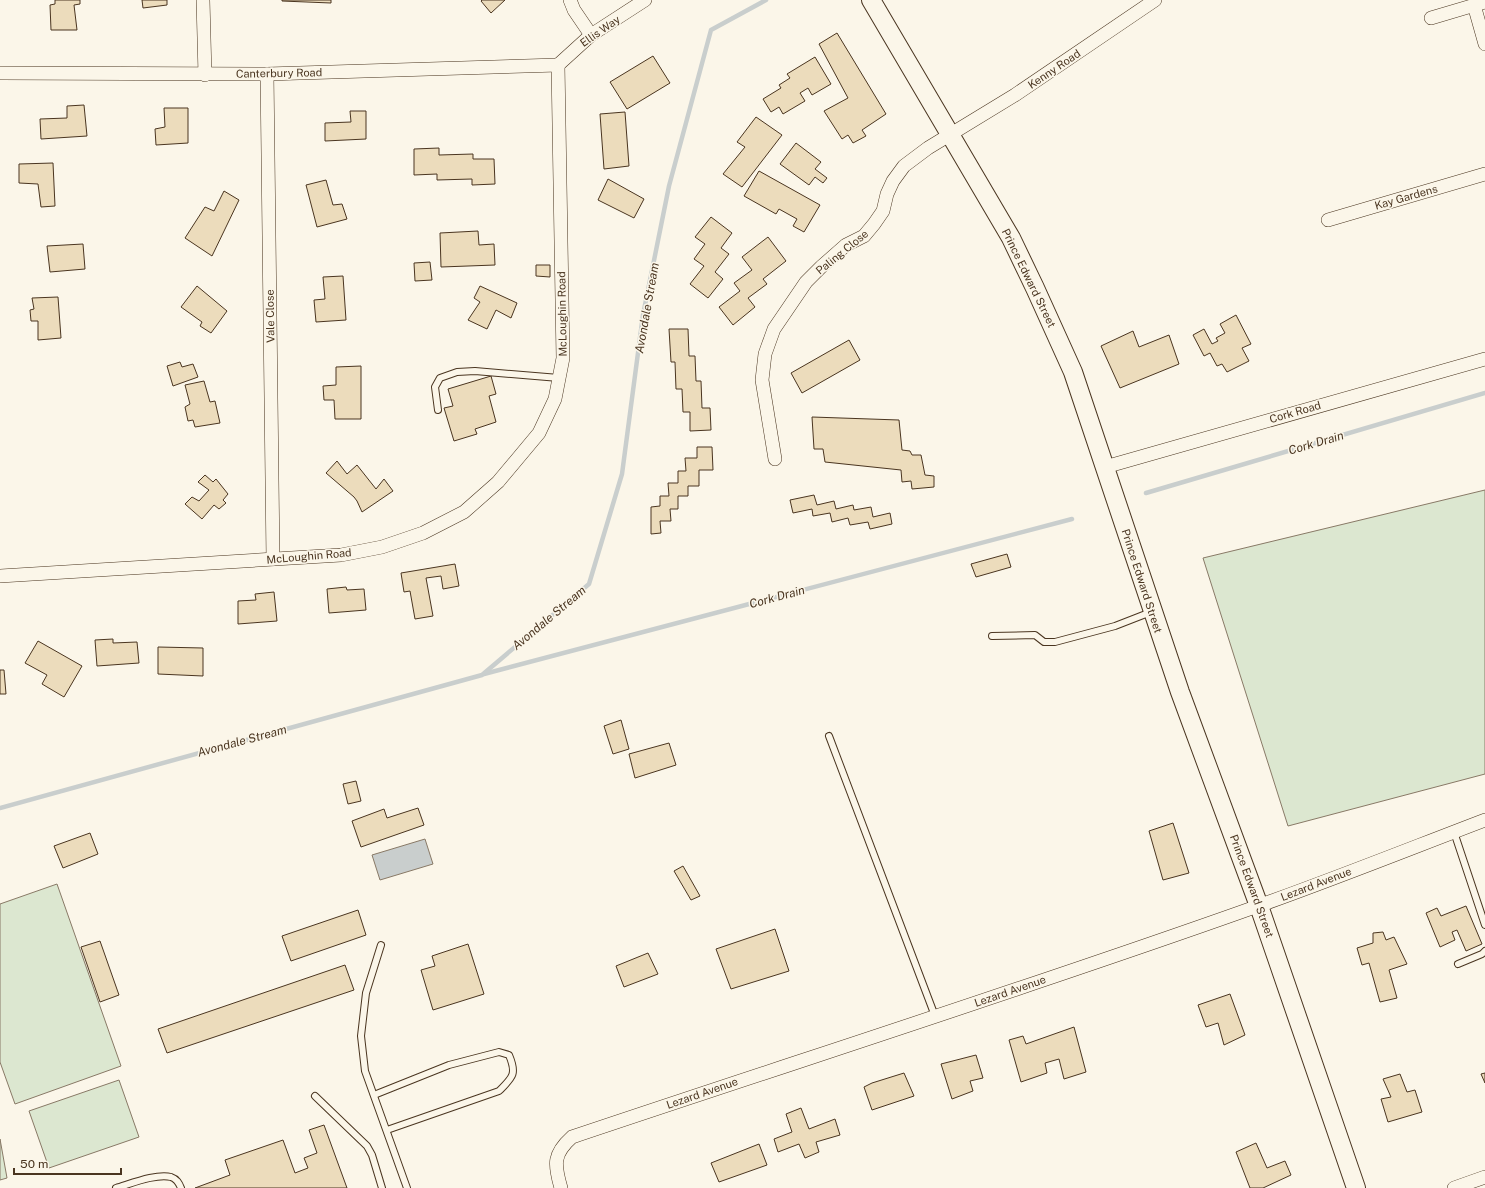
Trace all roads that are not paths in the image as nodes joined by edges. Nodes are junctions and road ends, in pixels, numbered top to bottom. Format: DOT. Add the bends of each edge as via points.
graph roads {
  1 [pos="203,0"];
  2 [pos="570,0"];
  3 [pos="646,0"];
  4 [pos="871,0"];
  5 [pos="1155,0"];
  6 [pos="1479,4"];
  7 [pos="1431,18"];
  8 [pos="591,35"];
  9 [pos="1485,44"];
  10 [pos="558,65"];
  11 [pos="0,73"];
  12 [pos="205,74"];
  13 [pos="267,74"];
  14 [pos="950,134"];
  15 [pos="1485,174"];
  16 [pos="1328,220"];
  17 [pos="1485,359"];
  18 [pos="559,378"];
  19 [pos="438,410"];
  20 [pos="775,460"];
  21 [pos="1105,467"];
  22 [pos="273,559"];
  23 [pos="0,576"];
  24 [pos="1152,611"];
  25 [pos="992,636"];
  26 [pos="829,736"];
  27 [pos="1485,820"];
  28 [pos="1454,832"];
  29 [pos="1259,906"];
  30 [pos="1485,925"];
  31 [pos="381,945"];
  32 [pos="1485,951"];
  33 [pos="1458,964"];
  34 [pos="935,1016"];
  35 [pos="374,1095"];
  36 [pos="315,1096"];
  37 [pos="387,1130"];
  38 [pos="1482,1180"];
  39 [pos="116,1188"];
  40 [pos="181,1188"];
  41 [pos="382,1188"];
  42 [pos="407,1188"];
  43 [pos="561,1188"];
  44 [pos="1356,1188"];
  45 [pos="1454,1188"];
  1 -- 12 [label="street"];
  2 -- 8 [label="street"];
  3 -- 8 [label="street, Ellis Way"];
  4 -- 14 [label="main road, Prince Edward Street"];
  5 -- 14 [label="street, Kenny Road" via="1015,95"];
  6 -- 7 [label="street"];
  6 -- 9 [label="street"];
  8 -- 10 [label="street, Ellis Way"];
  10 -- 13 [label="street, Canterbury Road"];
  10 -- 18 [label="street, McLoughin Road" via="563,358"];
  11 -- 12 [label="street, Canterbury Road"];
  12 -- 13 [label="street, Canterbury Road"];
  13 -- 22 [label="street, Vale Close"];
  14 -- 20 [label="street, Paling Close" via="904,166 893,181 883,210 874,224 864,236 846,246 806,282 774,329 765,354 762,380"];
  14 -- 21 [label="main road, Prince Edward Street" via="1011,238 1036,288 1073,372"];
  15 -- 16 [label="street, Kay Gardens"];
  17 -- 21 [label="street, Cork Road"];
  18 -- 19 [label="lane" via="475,370 457,372 440,378 435,387"];
  18 -- 22 [label="street, McLoughin Road" via="555,399 539,433 498,482 464,512 423,533 382,547 340,555"];
  21 -- 24 [label="main road, Prince Edward Street"];
  22 -- 23 [label="street, McLoughin Road"];
  24 -- 25 [label="lane" via="1115,626 1055,642 1044,642 1035,635"];
  24 -- 29 [label="main road, Prince Edward Street"];
  26 -- 34 [label="lane"];
  27 -- 28 [label="street, Lezard Avenue"];
  28 -- 29 [label="street, Lezard Avenue"];
  28 -- 30 [label="lane"];
  29 -- 34 [label="street, Lezard Avenue"];
  29 -- 44 [label="main road, Prince Edward Street"];
  31 -- 35 [label="lane" via="366,993 361,1036 365,1071"];
  32 -- 33 [label="lane"];
  34 -- 43 [label="street, Lezard Avenue" via="572,1137 561,1146 556,1162"];
  35 -- 37 [label="lane"];
  35 -- 37 [label="lane" via="449,1065 499,1052 509,1055 514,1067 512,1079 499,1091"];
  36 -- 41 [label="lane" via="367,1146"];
  37 -- 42 [label="lane"];
  38 -- 45 [label="street"];
  39 -- 40 [label="lane" via="165,1176 172,1177"];
}
